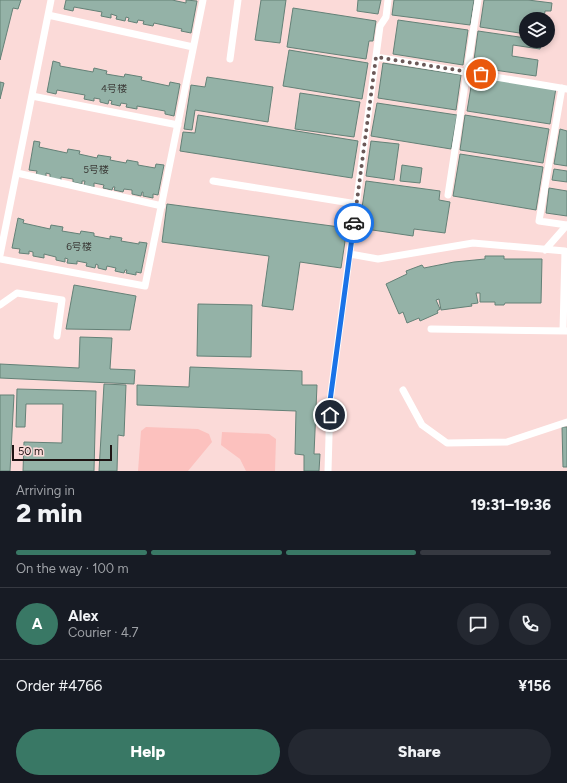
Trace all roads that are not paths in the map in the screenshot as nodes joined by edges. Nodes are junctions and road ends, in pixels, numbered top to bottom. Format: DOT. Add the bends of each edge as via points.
graph roads {
  1 [pos="51,0"];
  2 [pos="203,0"];
  3 [pos="238,0"];
  4 [pos="388,0"];
  5 [pos="478,0"];
  6 [pos="48,15"];
  7 [pos="193,46"];
  8 [pos="376,57"];
  9 [pos="230,59"];
  10 [pos="467,72"];
  11 [pos="565,88"];
  12 [pos="32,96"];
  13 [pos="178,125"];
  14 [pos="16,173"];
  15 [pos="213,181"];
  16 [pos="448,195"];
  17 [pos="356,204"];
  18 [pos="162,206"];
  19 [pos="567,225"];
  20 [pos="545,250"];
  21 [pos="350,254"];
  22 [pos="0,255"];
  23 [pos="0,259"];
  24 [pos="0,305"];
  25 [pos="431,329"];
  26 [pos="565,331"];
  27 [pos="57,336"];
  28 [pos="403,390"];
  29 [pos="567,422"];
  30 [pos="328,471"];
  1 -- 6 [label="lane"];
  2 -- 7 [label="lane"];
  3 -- 9 [label="lane"];
  4 -- 8 [label="lane" via="386,17 380,26"];
  5 -- 10 [label="lane"];
  6 -- 7 [label="lane"];
  6 -- 12 [label="lane"];
  7 -- 13 [label="lane"];
  8 -- 10 [label="lane"];
  8 -- 17 [label="lane"];
  10 -- 11 [label="lane"];
  10 -- 16 [label="lane"];
  11 -- 19 [label="lane" via="539,221"];
  12 -- 13 [label="lane"];
  12 -- 14 [label="lane"];
  13 -- 18 [label="lane"];
  14 -- 18 [label="lane"];
  14 -- 22 [label="lane"];
  15 -- 17 [label="lane"];
  17 -- 21 [label="lane"];
  18 -- 23 [label="lane" via="145,286"];
  19 -- 20 [label="lane"];
  20 -- 21 [label="lane" via="473,243 378,259"];
  20 -- 26 [label="lane" via="565,251"];
  21 -- 30 [label="lane" via="330,401"];
  24 -- 27 [label="lane" via="17,293 62,300"];
  25 -- 26 [label="lane"];
  28 -- 29 [label="lane" via="422,425 447,443 508,442"];
}
